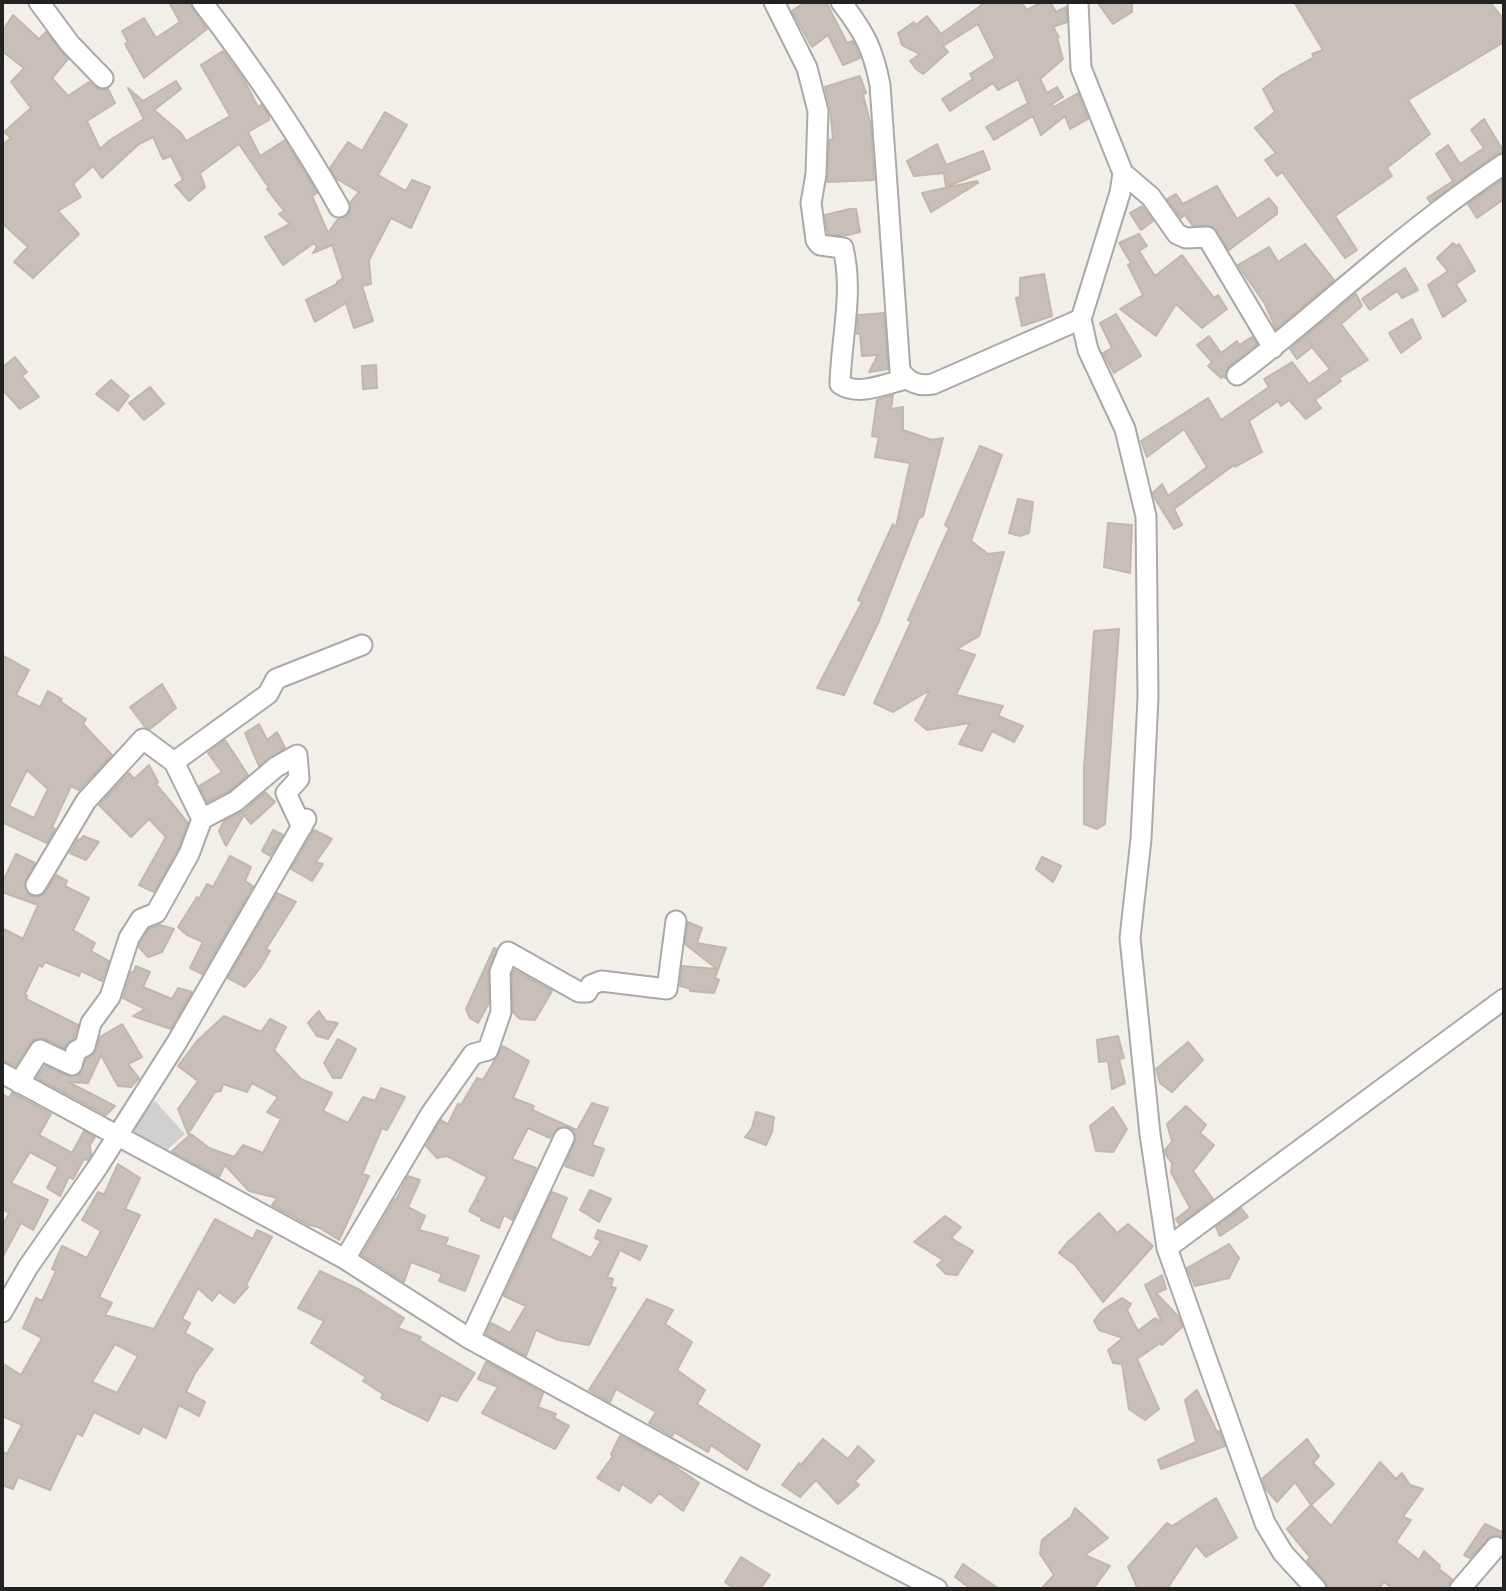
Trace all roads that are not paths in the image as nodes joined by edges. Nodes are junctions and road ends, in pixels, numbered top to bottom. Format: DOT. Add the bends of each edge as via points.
graph roads {
  1 [pos="39,2"];
  2 [pos="202,2"];
  3 [pos="775,2"];
  4 [pos="841,2"];
  5 [pos="1078,2"];
  6 [pos="103,78"];
  7 [pos="1504,164"];
  8 [pos="1124,173"];
  9 [pos="339,207"];
  10 [pos="1081,319"];
  11 [pos="1273,348"];
  12 [pos="1237,375"];
  13 [pos="906,379"];
  14 [pos="362,645"];
  15 [pos="174,762"];
  16 [pos="202,819"];
  17 [pos="36,885"];
  18 [pos="676,921"];
  19 [pos="1504,999"];
  20 [pos="2,1073"];
  21 [pos="19,1083"];
  22 [pos="116,1136"];
  23 [pos="564,1138"];
  24 [pos="1167,1248"];
  25 [pos="345,1259"];
  26 [pos="2,1312"];
  27 [pos="470,1339"];
  28 [pos="1496,1547"];
  29 [pos="937,1589"];
  30 [pos="1316,1589"];
  31 [pos="1460,1589"];
  1 -- 6 [label="street"];
  2 -- 9 [label="street"];
  3 -- 13 [label="street" via="807,68 818,111 811,203 816,240 820,245 843,248 845,257 847,313 840,384 860,390"];
  4 -- 13 [label="street" via="874,55 880,85 898,360"];
  5 -- 8 [label="street" via="1081,68"];
  7 -- 11 [label="street" via="1373,263"];
  8 -- 10 [label="street"];
  8 -- 11 [label="street" via="1151,197 1177,234 1207,237"];
  10 -- 13 [label="street" via="933,384 924,386"];
  10 -- 24 [label="street" via="1088,350 1125,429 1146,516 1148,698 1130,938"];
  11 -- 12 [label="street"];
  14 -- 15 [label="street" via="276,679 268,694"];
  15 -- 16 [label="street"];
  15 -- 17 [label="street" via="143,739 86,801"];
  16 -- 21 [label="street" via="189,854 156,913 141,919 129,939 110,997 91,1023 85,1046 76,1051 72,1065 40,1050"];
  16 -- 22 [label="street" via="236,801 297,755 299,779 286,793 304,823 177,1042"];
  18 -- 25 [label="street" via="667,989 601,981 587,992 579,992 508,952 500,972 501,1012 488,1049 473,1054 430,1115"];
  19 -- 24 [label="street"];
  20 -- 21 [label="street"];
  21 -- 22 [label="street"];
  22 -- 25 [label="street"];
  22 -- 26 [label="street"];
  23 -- 27 [label="street"];
  24 -- 30 [label="street" via="1265,1523 1283,1553"];
  25 -- 27 [label="street"];
  27 -- 29 [label="street" via="757,1497"];
  28 -- 31 [label="street"];
}
